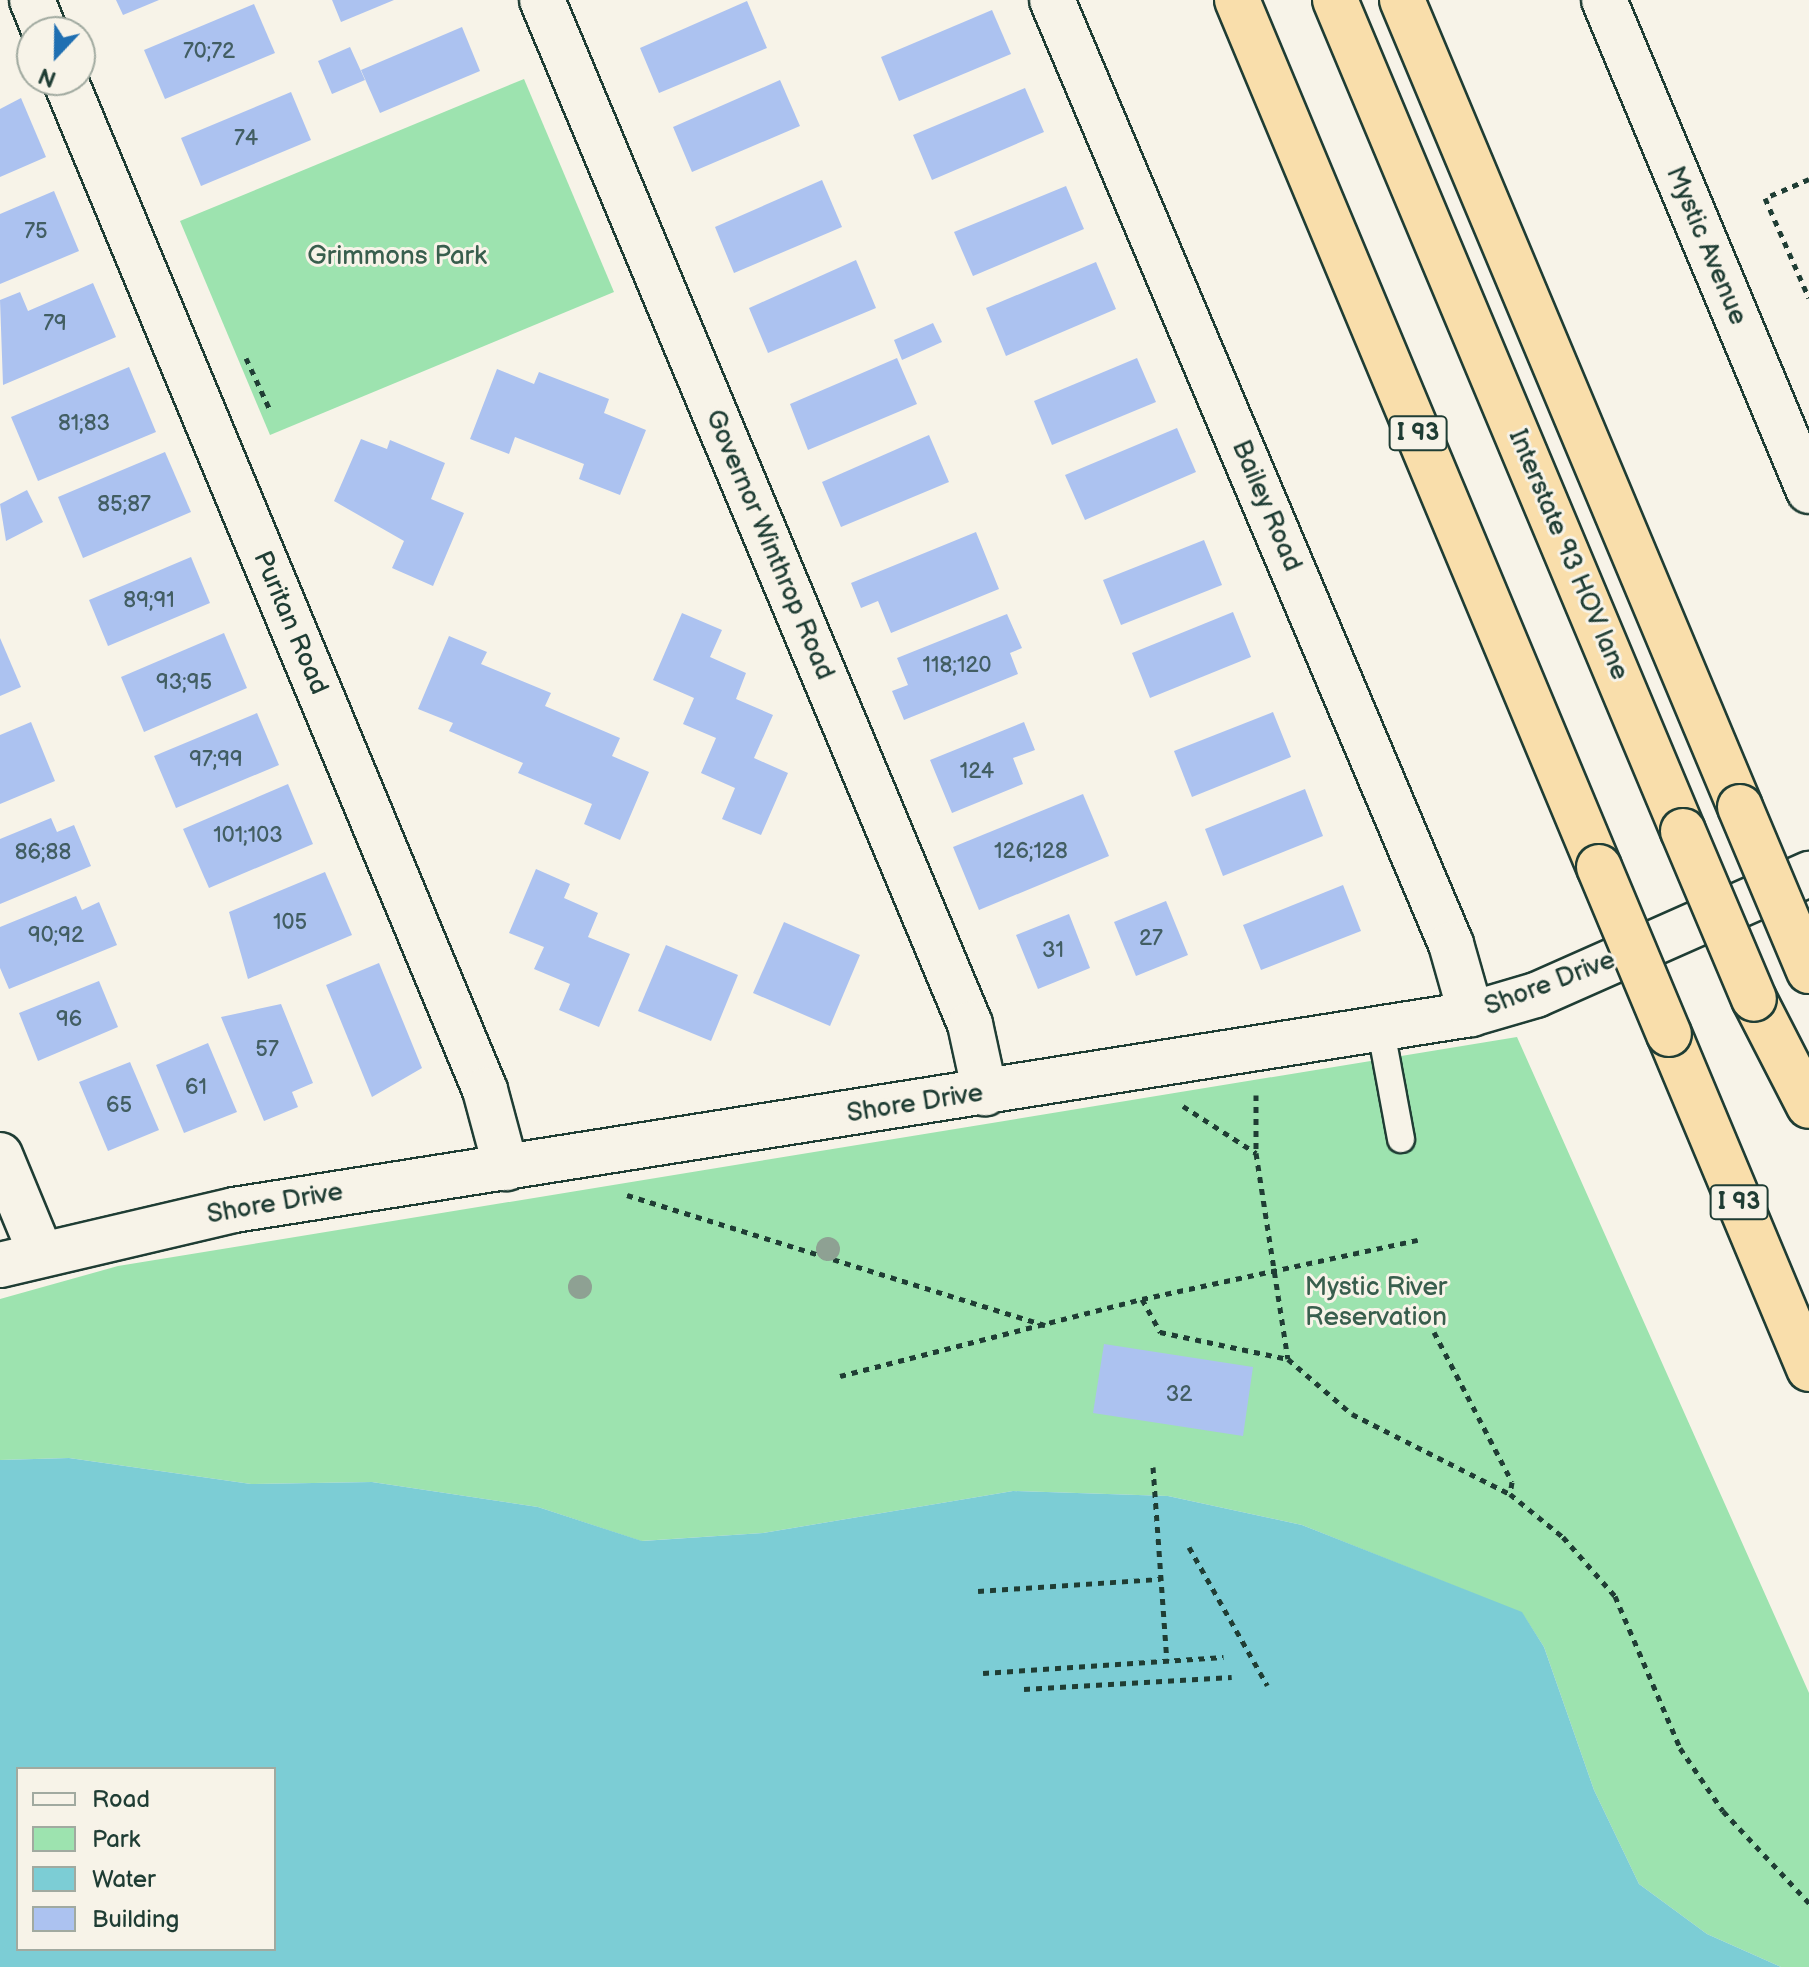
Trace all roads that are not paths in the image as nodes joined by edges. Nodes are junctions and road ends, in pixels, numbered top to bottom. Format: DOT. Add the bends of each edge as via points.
graph roads {
  1 [pos="542,0"];
  2 [pos="1052,0"];
  3 [pos="1237,0"];
  4 [pos="1335,0"];
  5 [pos="1402,0"];
  6 [pos="1604,0"];
  7 [pos="72,96"];
  8 [pos="1809,491"];
  9 [pos="1809,874"];
  10 [pos="1809,971"];
  11 [pos="1471,1014"];
  12 [pos="1381,1031"];
  13 [pos="985,1093"];
  14 [pos="1809,1106"];
  15 [pos="1401,1139"];
  16 [pos="0,1155"];
  17 [pos="506,1168"];
  18 [pos="20,1259"];
  19 [pos="1809,1369"];
  1 -- 13 [label="street, Governor Winthrop Road" via="970,1024"];
  2 -- 11 [label="street, Bailey Road" via="1451,944"];
  3 -- 19 [label="highway, I 93, bridge"];
  4 -- 14 [label="highway, Interstate 93 HOV lane, bridge" via="1754,999"];
  5 -- 10 [label="highway, bridge"];
  6 -- 8 [label="street, Mystic Avenue"];
  7 -- 17 [label="street, Puritan Road" via="485,1090"];
  9 -- 11 [label="street, Shore Drive" via="1536,995"];
  11 -- 12 [label="street, Shore Drive"];
  12 -- 13 [label="street, Shore Drive"];
  12 -- 15 [label="lane"];
  13 -- 17 [label="street, Shore Drive"];
  16 -- 18 [label="street"];
  17 -- 18 [label="street, Shore Drive" via="234,1210"];
}
